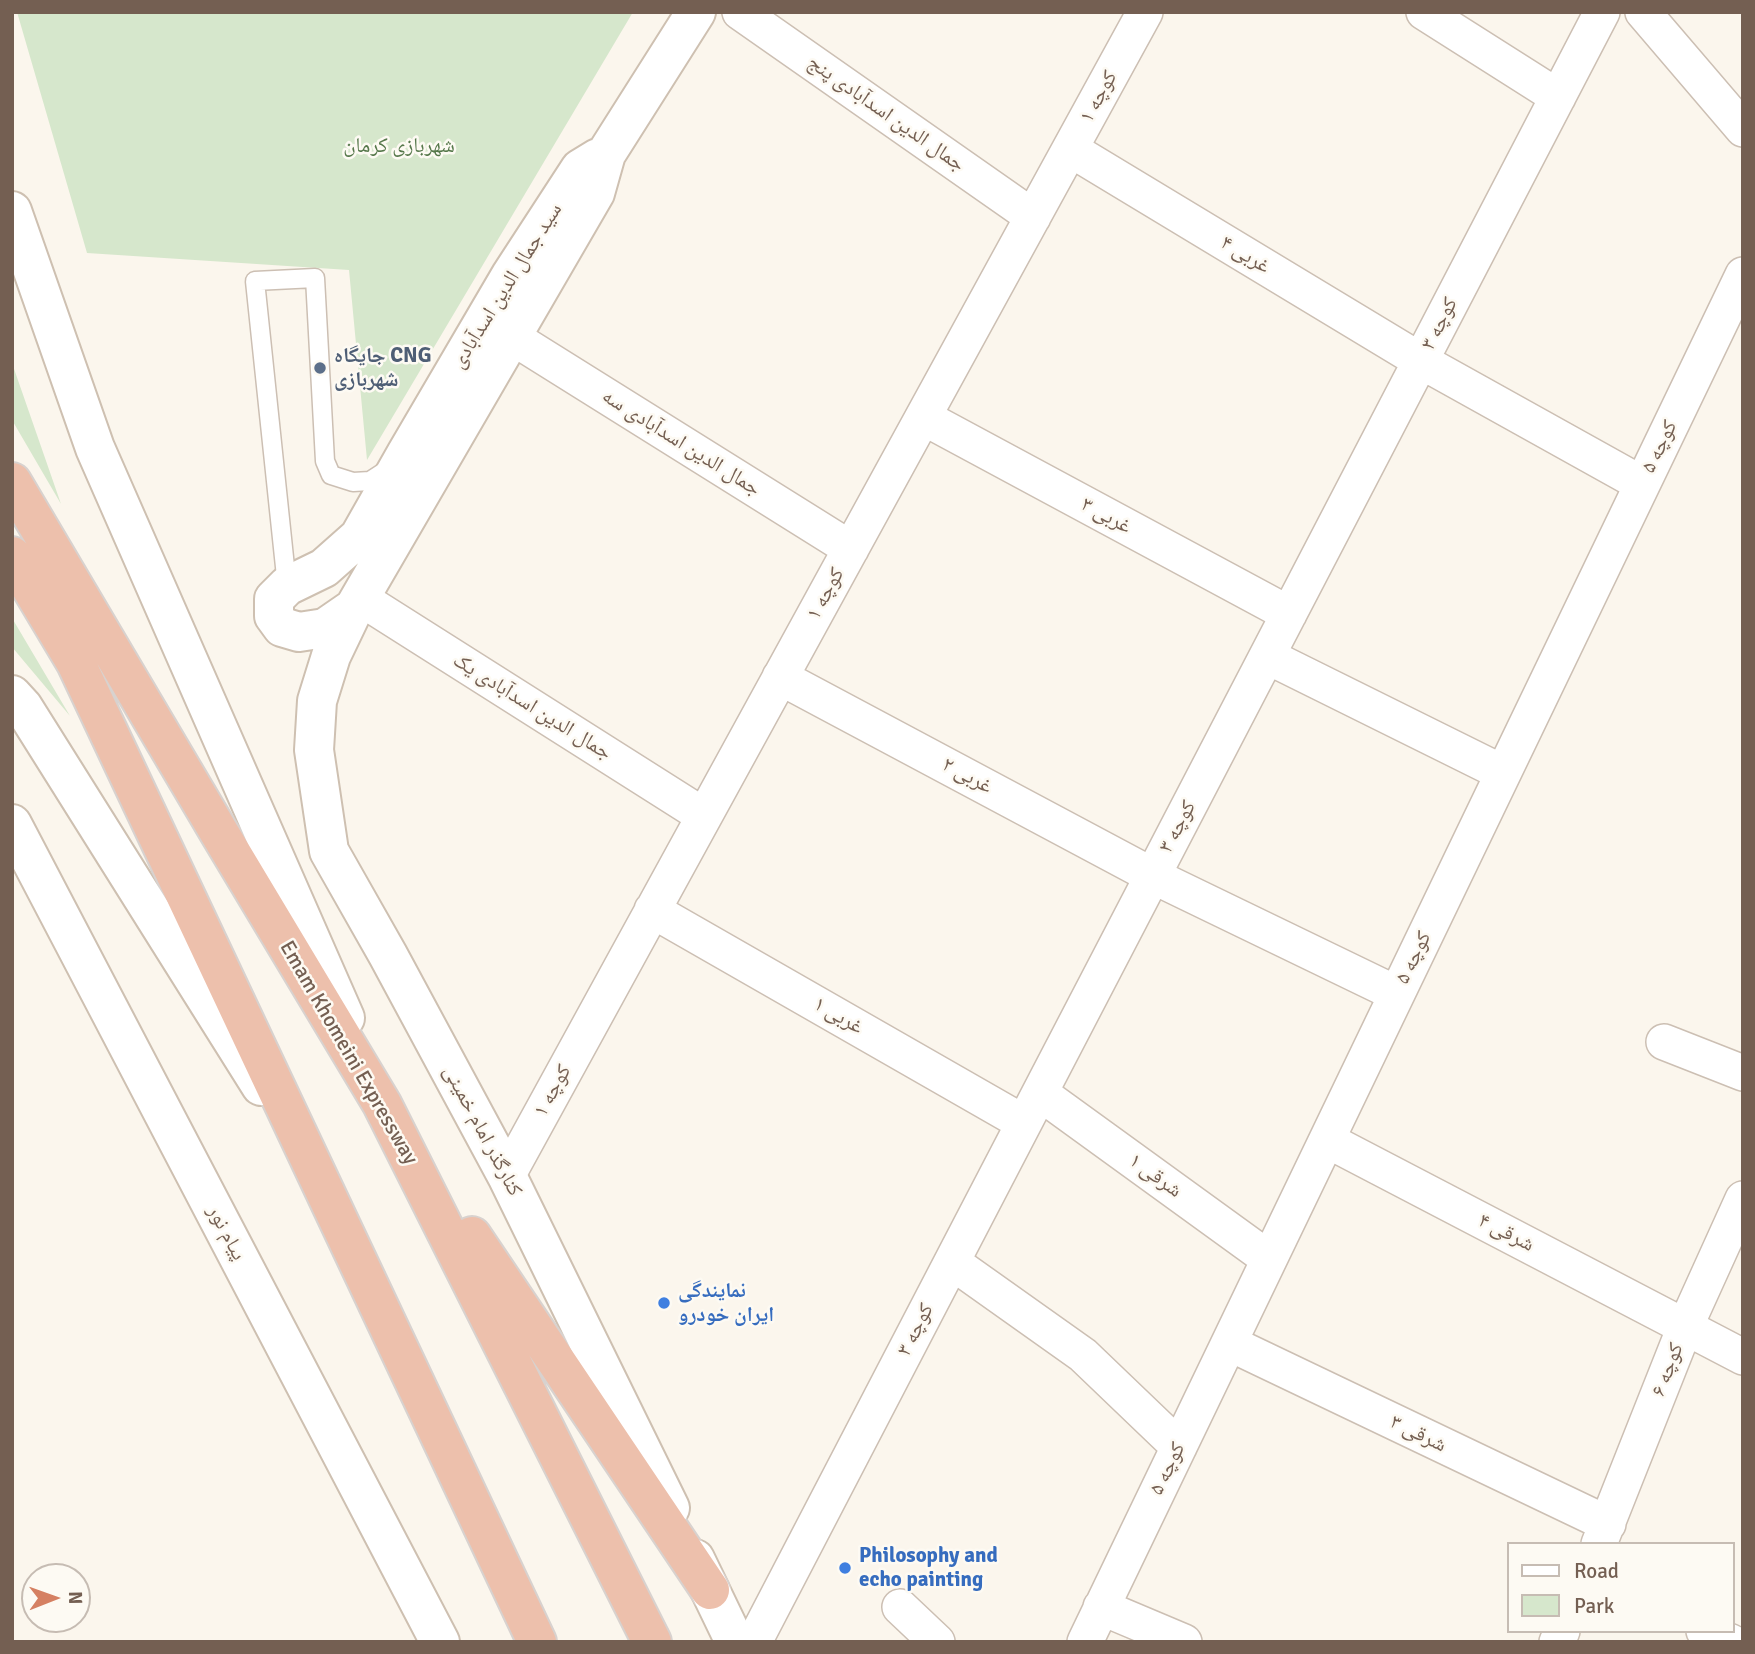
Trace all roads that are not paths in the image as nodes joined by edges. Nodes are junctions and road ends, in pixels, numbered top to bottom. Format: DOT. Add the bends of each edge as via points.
graph roads {
  1 [pos="696,12"];
  2 [pos="740,12"];
  3 [pos="1145,12"];
  4 [pos="1424,12"];
  5 [pos="1602,12"];
  6 [pos="1659,19"];
  7 [pos="1558,97"];
  8 [pos="1743,129"];
  9 [pos="1070,149"];
  10 [pos="606,154"];
  11 [pos="12,211"];
  12 [pos="1033,217"];
  13 [pos="1743,275"];
  14 [pos="512,337"];
  15 [pos="1421,361"];
  16 [pos="923,417"];
  17 [pos="405,454"];
  18 [pos="12,482"];
  19 [pos="1642,484"];
  20 [pos="851,549"];
  21 [pos="12,556"];
  22 [pos="287,586"];
  23 [pos="357,603"];
  24 [pos="1289,614"];
  25 [pos="1267,656"];
  26 [pos="780,677"];
  27 [pos="12,695"];
  28 [pos="1503,773"];
  29 [pos="704,816"];
  30 [pos="12,824"];
  31 [pos="1153,876"];
  32 [pos="652,910"];
  33 [pos="1397,994"];
  34 [pos="1664,1042"];
  35 [pos="1743,1073"];
  36 [pos="1040,1093"];
  37 [pos="383,1104"];
  38 [pos="1024,1123"];
  39 [pos="1326,1140"];
  40 [pos="317,1175"];
  41 [pos="507,1176"];
  42 [pos="1743,1199"];
  43 [pos="1269,1259"];
  44 [pos="952,1262"];
  45 [pos="1685,1327"];
  46 [pos="1229,1343"];
  47 [pos="1743,1357"];
  48 [pos="1179,1447"];
  49 [pos="1604,1534"];
  50 [pos="710,1590"];
  51 [pos="1101,1607"];
  52 [pos="900,1608"];
  53 [pos="1709,1633"];
  54 [pos="440,1642"];
  55 [pos="537,1642"];
  56 [pos="652,1642"];
  57 [pos="735,1642"];
  58 [pos="754,1642"];
  59 [pos="937,1642"];
  60 [pos="1085,1642"];
  61 [pos="1184,1642"];
  62 [pos="1731,1642"];
  1 -- 10 [label="street, سید جمال الدین اسدآبادی"];
  2 -- 12 [label="street, جمال الدین اسدآبادی پنج"];
  3 -- 9 [label="street, کوچه ۱"];
  4 -- 7 [label="street"];
  5 -- 7 [label="street, کوچه ۳"];
  6 -- 8 [label="street"];
  7 -- 15 [label="street, کوچه ۳"];
  9 -- 12 [label="street, کوچه ۱"];
  9 -- 15 [label="street, غربی ۴"];
  10 -- 14 [label="street, سید جمال الدین اسدآبادی" via="595,193"];
  10 -- 17 [label="street, سید جمال الدین اسدآبادی" via="580,169"];
  11 -- 37 [label="street" via="95,448"];
  12 -- 16 [label="street, کوچه ۱"];
  13 -- 19 [label="street, کوچه ۵"];
  14 -- 20 [label="street, جمال الدین اسدآبادی سه"];
  14 -- 23 [label="street, سید جمال الدین اسدآبادی"];
  15 -- 19 [label="street"];
  15 -- 24 [label="street, کوچه ۳"];
  16 -- 20 [label="street, کوچه ۱"];
  16 -- 24 [label="street, غربی ۳"];
  17 -- 22 [label="street, سید جمال الدین اسدآبادی" via="359,537 324,568"];
  17 -- 22 [label="lane" via="370,481 353,482 331,475 325,461 314,278 255,281"];
  18 -- 37 [label="highway, Emam Khomeini Expressway"];
  19 -- 28 [label="street, کوچه ۵"];
  20 -- 26 [label="street, کوچه ۱"];
  21 -- 40 [label="highway" via="76,663"];
  22 -- 23 [label="street" via="274,599 274,616 282,627 299,632 325,628"];
  23 -- 29 [label="street, جمال الدین اسدآبادی یک"];
  23 -- 41 [label="street, کنارگذر امام خمینی" via="331,656 317,701 314,750 329,851"];
  24 -- 25 [label="street, کوچه ۳"];
  25 -- 28 [label="street"];
  25 -- 31 [label="street, کوچه ۳"];
  26 -- 29 [label="street, کوچه ۱"];
  26 -- 31 [label="street, غربی ۲"];
  27 -- 40 [label="street"];
  28 -- 33 [label="street, کوچه ۵"];
  29 -- 32 [label="street, کوچه ۱"];
  30 -- 54 [label="street, پیام نور"];
  31 -- 33 [label="street, غربی ۲"];
  31 -- 36 [label="street, کوچه ۳"];
  32 -- 38 [label="street, غربی ۱"];
  32 -- 41 [label="street, کوچه ۱"];
  33 -- 39 [label="street, کوچه ۵"];
  34 -- 35 [label="street"];
  36 -- 38 [label="street, کوچه ۳"];
  36 -- 43 [label="street, شرقی ۱"];
  37 -- 50 [label="highway"];
  37 -- 56 [label="highway, Emam Khomeini Expressway"];
  38 -- 44 [label="street, کوچه ۳"];
  39 -- 43 [label="street, کوچه ۵"];
  39 -- 45 [label="street, شرقی ۴"];
  40 -- 55 [label="highway"];
  41 -- 50 [label="street, کنارگذر امام خمینی"];
  42 -- 45 [label="street, کوچه ۶"];
  43 -- 46 [label="street, کوچه ۵"];
  44 -- 48 [label="street" via="1083,1355"];
  44 -- 58 [label="street, کوچه ۳"];
  45 -- 47 [label="street, شرقی ۴"];
  45 -- 49 [label="street, کوچه ۶"];
  46 -- 48 [label="street, کوچه ۵"];
  46 -- 49 [label="street, شرقی ۳"];
  48 -- 51 [label="street, کوچه ۵"];
  50 -- 57 [label="street, کنارگذر امام خمینی"];
  51 -- 60 [label="street, کوچه ۵"];
  51 -- 61 [label="street"];
  52 -- 59 [label="street"];
  53 -- 62 [label="street"];
}
